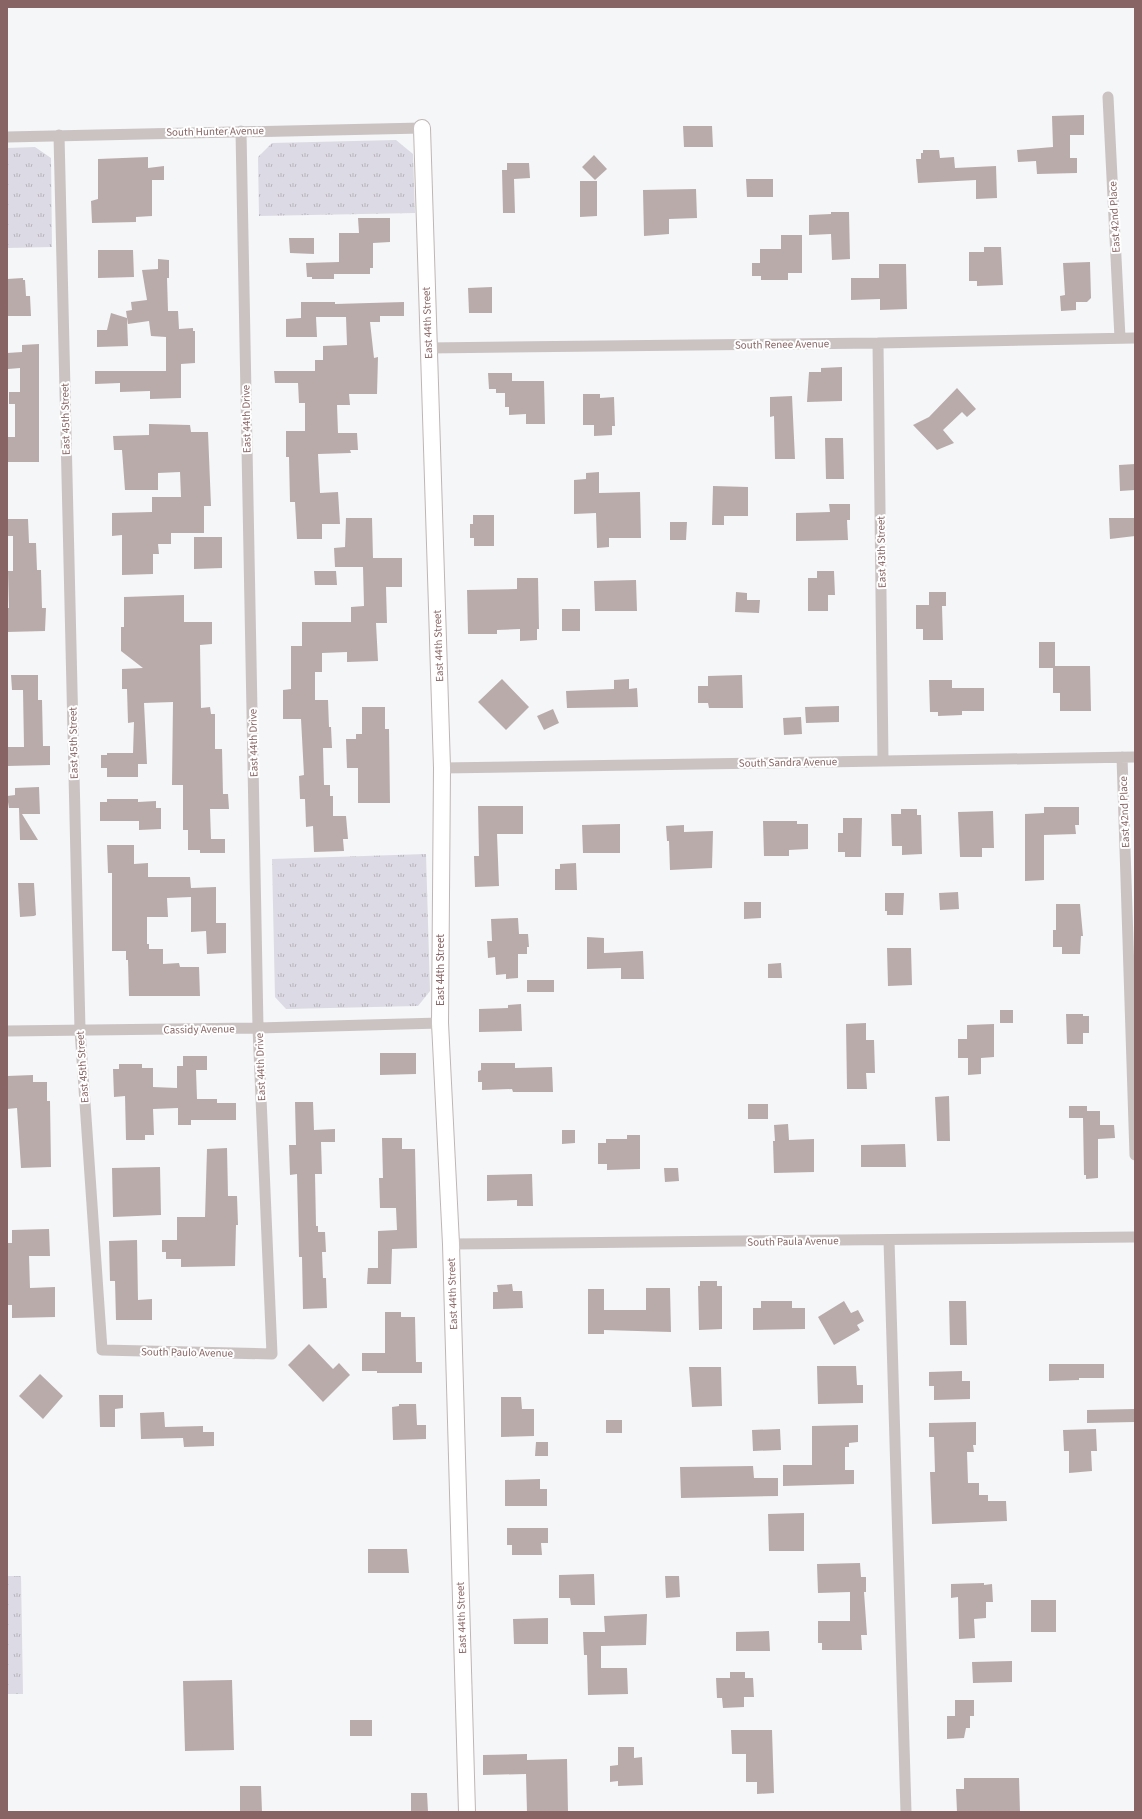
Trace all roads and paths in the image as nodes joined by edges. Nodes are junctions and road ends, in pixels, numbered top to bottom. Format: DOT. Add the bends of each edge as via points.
graph roads {
  1 [pos="1108,97"];
  2 [pos="422,128"];
  3 [pos="240,131"];
  4 [pos="59,135"];
  5 [pos="7,137"];
  6 [pos="1120,338"];
  7 [pos="1135,338"];
  8 [pos="878,343"];
  9 [pos="428,348"];
  10 [pos="1135,756"];
  11 [pos="1122,757"];
  12 [pos="883,761"];
  13 [pos="442,768"];
  14 [pos="440,1023"];
  15 [pos="258,1028"];
  16 [pos="80,1030"];
  17 [pos="7,1031"];
  18 [pos="1135,1155"];
  19 [pos="1135,1237"];
  20 [pos="889,1240"];
  21 [pos="450,1244"];
  22 [pos="102,1350"];
  23 [pos="272,1354"];
  24 [pos="467,1812"];
  25 [pos="906,1812"];
  1 -- 6 [label="street, East 42nd Place"];
  2 -- 3 [label="street, South Hunter Avenue"];
  2 -- 9 [label="street, East 44th Street"];
  3 -- 4 [label="street, South Hunter Avenue"];
  3 -- 15 [label="street, East 44th Drive"];
  4 -- 5 [label="street, South Hunter Avenue"];
  4 -- 16 [label="street, East 45th Street"];
  6 -- 7 [label="street, South Renee Avenue"];
  6 -- 8 [label="street, South Renee Avenue"];
  8 -- 9 [label="street, South Renee Avenue"];
  8 -- 12 [label="street, East 43th Street"];
  9 -- 13 [label="street, East 44th Street"];
  10 -- 11 [label="street, South Sandra Avenue"];
  11 -- 12 [label="street, South Sandra Avenue"];
  11 -- 18 [label="street, East 42nd Place"];
  12 -- 13 [label="street, South Sandra Avenue"];
  13 -- 14 [label="street, East 44th Street"];
  14 -- 15 [label="street, Cassidy Avenue"];
  14 -- 21 [label="street, East 44th Street"];
  15 -- 16 [label="street, Cassidy Avenue"];
  15 -- 23 [label="street, East 44th Drive"];
  16 -- 17 [label="street, Cassidy Avenue"];
  16 -- 22 [label="street, East 45th Street"];
  19 -- 20 [label="street, South Paula Avenue"];
  20 -- 21 [label="street, South Paula Avenue"];
  20 -- 25 [label="street"];
  21 -- 24 [label="street, East 44th Street"];
  22 -- 23 [label="street, South Paulo Avenue"];
}
